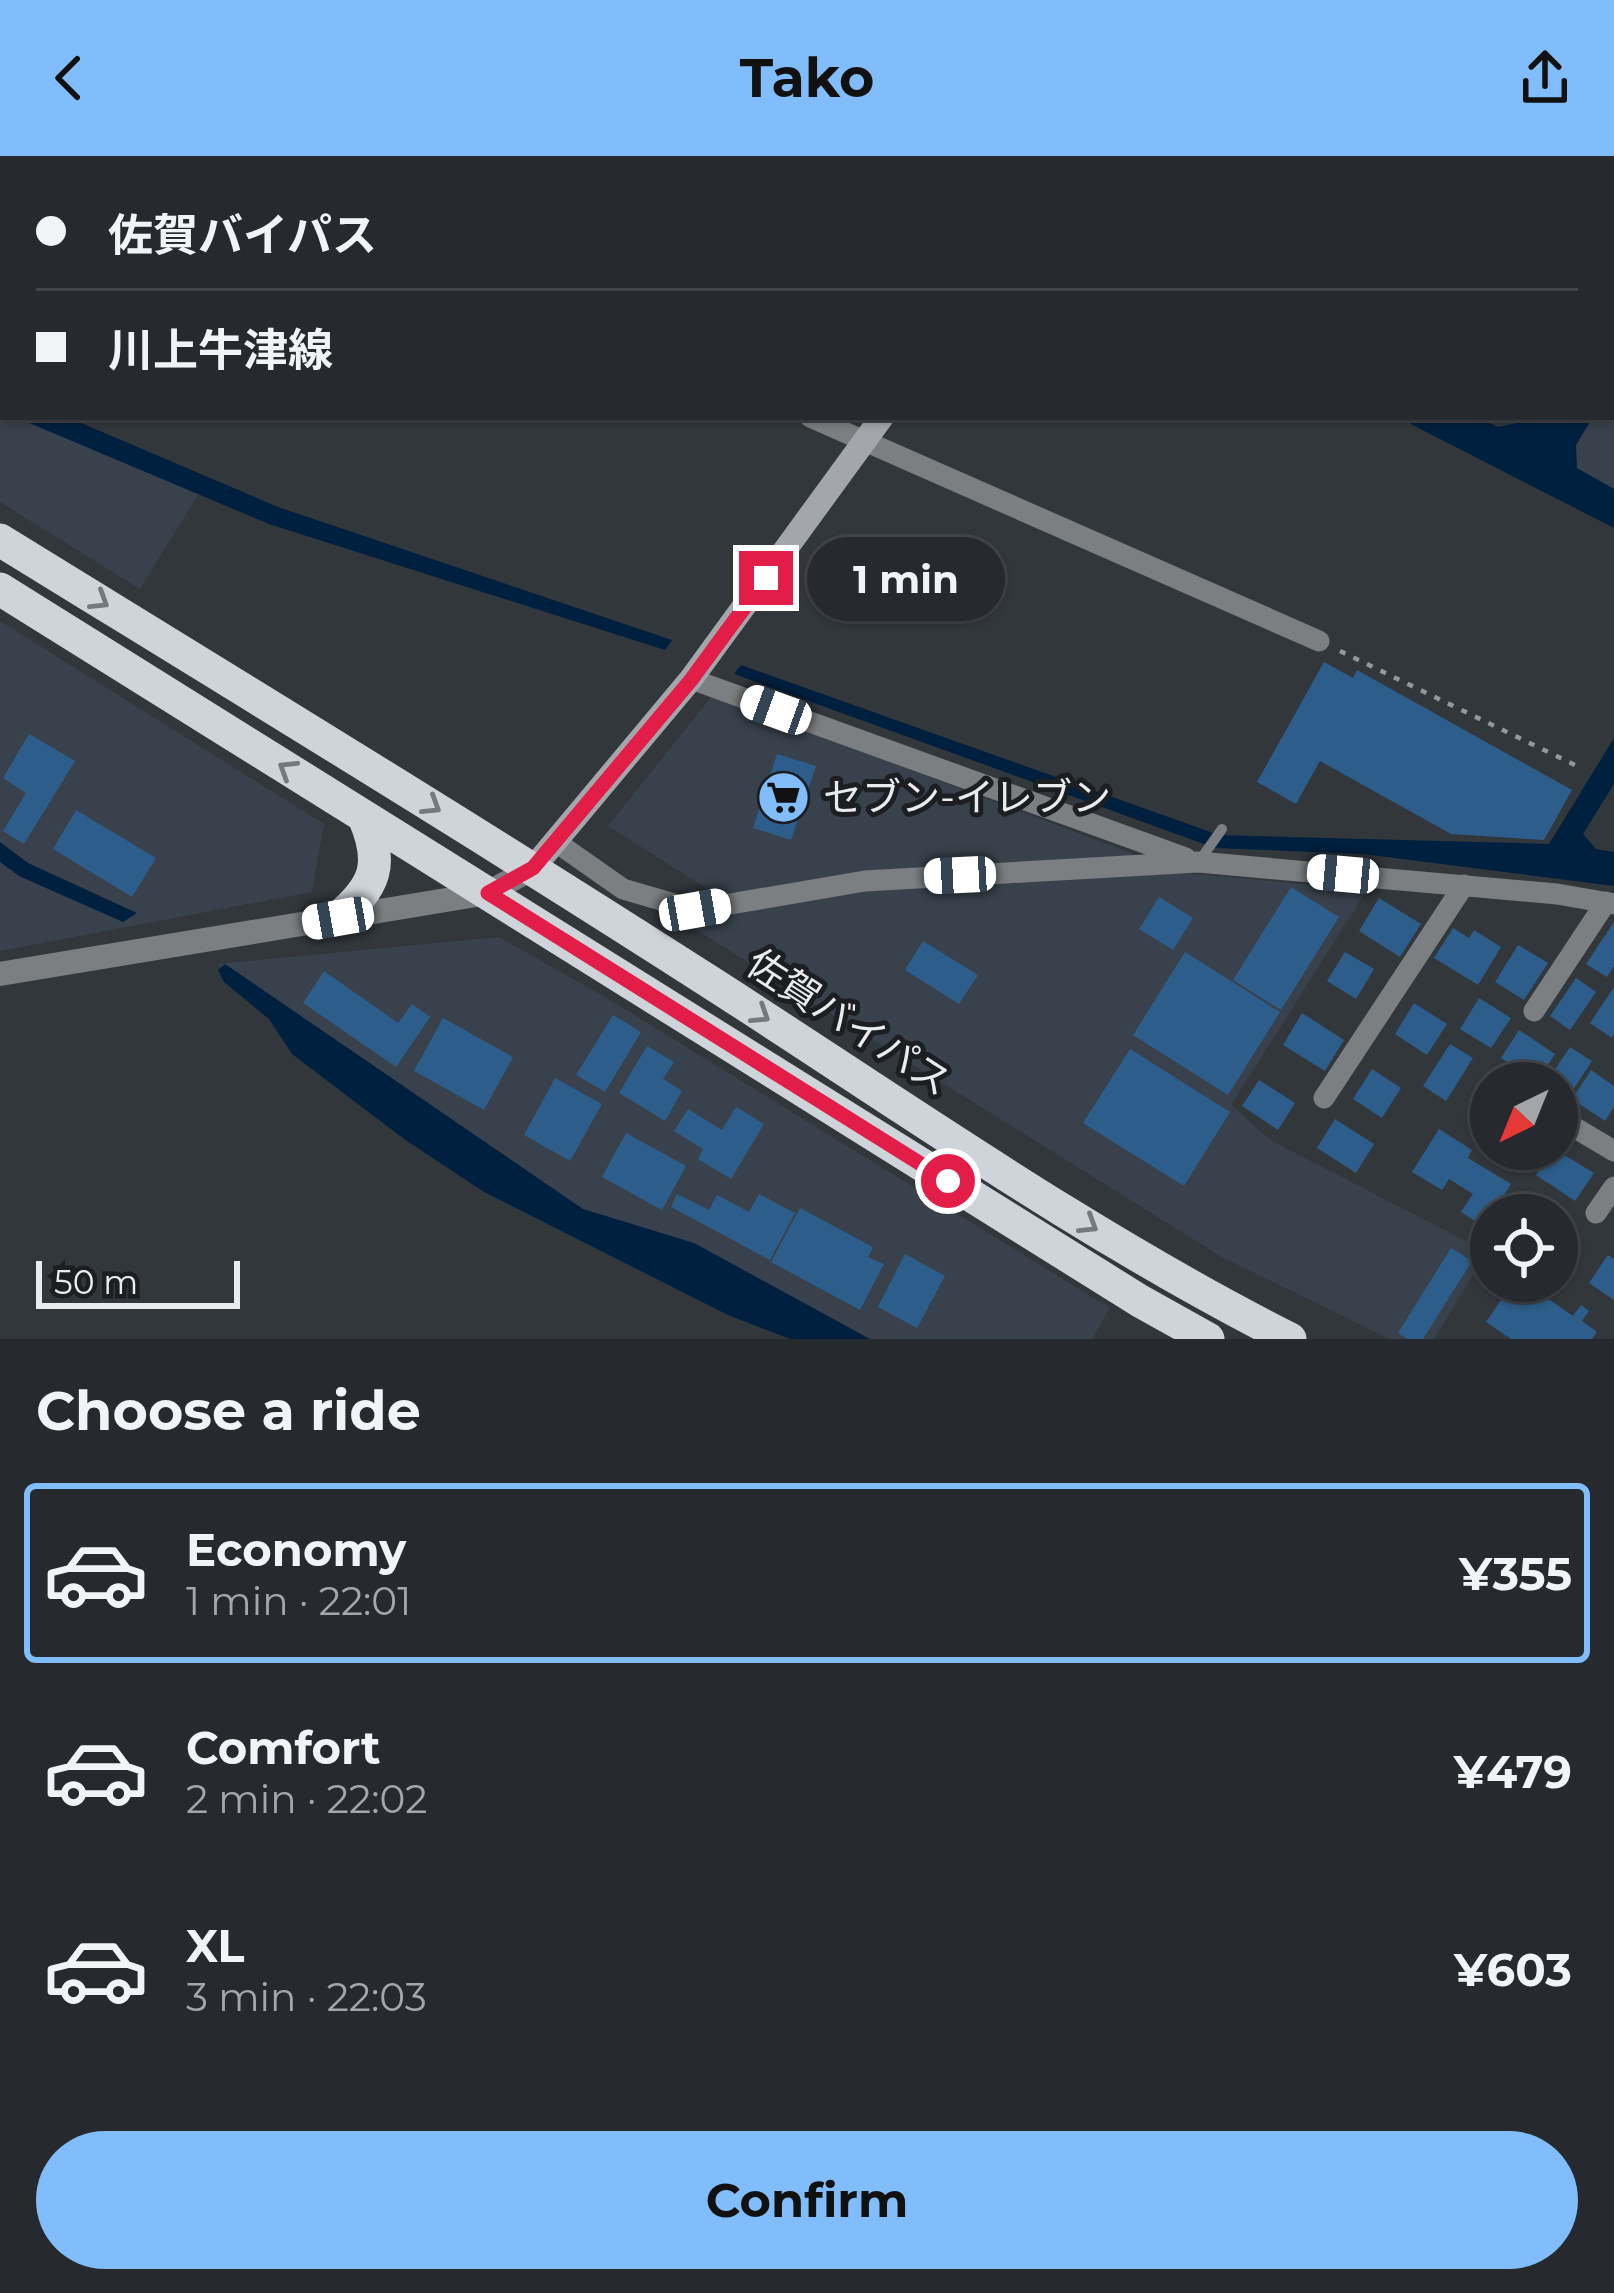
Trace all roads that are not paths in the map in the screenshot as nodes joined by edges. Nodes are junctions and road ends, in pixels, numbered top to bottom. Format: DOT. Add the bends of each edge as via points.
graph roads {
  1 [pos="817,420"];
  2 [pos="880,420"];
  3 [pos="866,442"];
  4 [pos="0,540"];
  5 [pos="0,589"];
  6 [pos="1319,641"];
  7 [pos="691,680"];
  8 [pos="364,817"];
  9 [pos="1222,829"];
  10 [pos="556,842"];
  11 [pos="1198,862"];
  12 [pos="533,868"];
  13 [pos="1464,885"];
  14 [pos="488,893"];
  15 [pos="1610,903"];
  16 [pos="338,918"];
  17 [pos="0,974"];
  18 [pos="1534,1011"];
  19 [pos="1324,1099"];
  20 [pos="1578,1129"];
  21 [pos="1613,1148"];
  22 [pos="1614,1187"];
  23 [pos="1596,1213"];
  24 [pos="1208,1339"];
  25 [pos="1290,1339"];
  1 -- 3 [label="street"];
  2 -- 3 [label="main road"];
  3 -- 6 [label="street"];
  3 -- 7 [label="main road"];
  4 -- 12 [label="highway, 佐賀バイパス, one-way"];
  8 -- 5 [label="highway, 佐賀バイパス, one-way"];
  7 -- 10 [label="main road"];
  7 -- 11 [label="street"];
  8 -- 14 [label="highway, 佐賀バイパス"];
  8 -- 16 [label="highway" via="376,872"];
  9 -- 11 [label="lane"];
  10 -- 11 [label="street" via="622,889 695,910 865,881"];
  10 -- 12 [label="main road"];
  11 -- 13 [label="street"];
  12 -- 14 [label="street"];
  12 -- 25 [label="highway, 佐賀バイパス, one-way" via="1095,1229"];
  13 -- 15 [label="street"];
  13 -- 19 [label="street"];
  14 -- 16 [label="street"];
  14 -- 24 [label="highway, 佐賀バイパス"];
  15 -- 18 [label="street"];
  16 -- 17 [label="street"];
  20 -- 21 [label="street"];
  22 -- 23 [label="street"];
}
